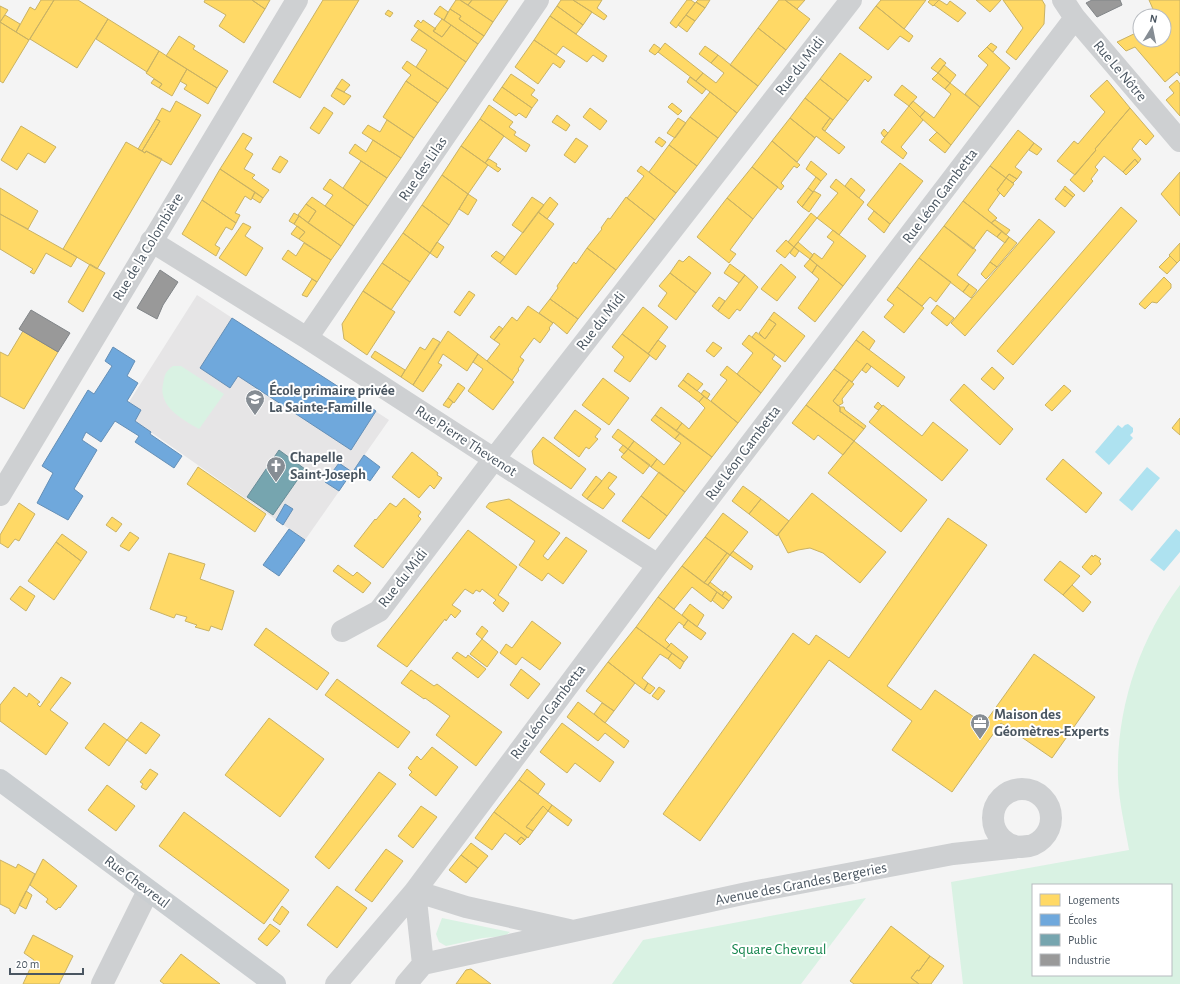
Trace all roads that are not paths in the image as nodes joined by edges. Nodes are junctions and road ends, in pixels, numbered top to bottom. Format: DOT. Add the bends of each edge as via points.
graph roads {
  1 [pos="297,0"];
  2 [pos="538,0"];
  3 [pos="851,0"];
  4 [pos="1062,0"];
  5 [pos="1075,18"];
  6 [pos="1180,141"];
  7 [pos="151,241"];
  8 [pos="307,338"];
  9 [pos="494,459"];
  10 [pos="0,495"];
  11 [pos="658,565"];
  12 [pos="342,631"];
  13 [pos="0,780"];
  14 [pos="1028,846"];
  15 [pos="148,891"];
  16 [pos="415,891"];
  17 [pos="576,932"];
  18 [pos="423,964"];
  19 [pos="102,984"];
  20 [pos="275,984"];
  21 [pos="336,984"];
  22 [pos="406,984"];
  1 -- 7 [label="street, Rue de la Colombière"];
  2 -- 8 [label="street, Rue des Lilas"];
  3 -- 9 [label="street, Rue du Midi"];
  4 -- 5 [label="street, Rue Le Nôtre"];
  5 -- 6 [label="street, Rue Le Nôtre"];
  5 -- 11 [label="street, Rue Léon Gambetta"];
  7 -- 8 [label="street, Rue Pierre Thevenot"];
  7 -- 10 [label="street, Rue de la Colombière"];
  8 -- 9 [label="street, Rue Pierre Thevenot"];
  9 -- 11 [label="street, Rue Pierre Thevenot"];
  9 -- 12 [label="street, Rue du Midi" via="379,611"];
  11 -- 16 [label="street, Rue Léon Gambetta"];
  13 -- 15 [label="main road, Rue Chevreul"];
  14 -- 17 [label="street, Avenue des Grandes Bergeries" via="953,854 747,894"];
  15 -- 19 [label="street"];
  15 -- 20 [label="main road, Rue Chevreul"];
  16 -- 17 [label="street, Avenue des Grandes Bergeries" via="466,907"];
  16 -- 18 [label="street"];
  16 -- 21 [label="street, Rue Léon Gambetta"];
  17 -- 18 [label="street, Avenue des Grandes Bergeries"];
  18 -- 22 [label="street"];
}
